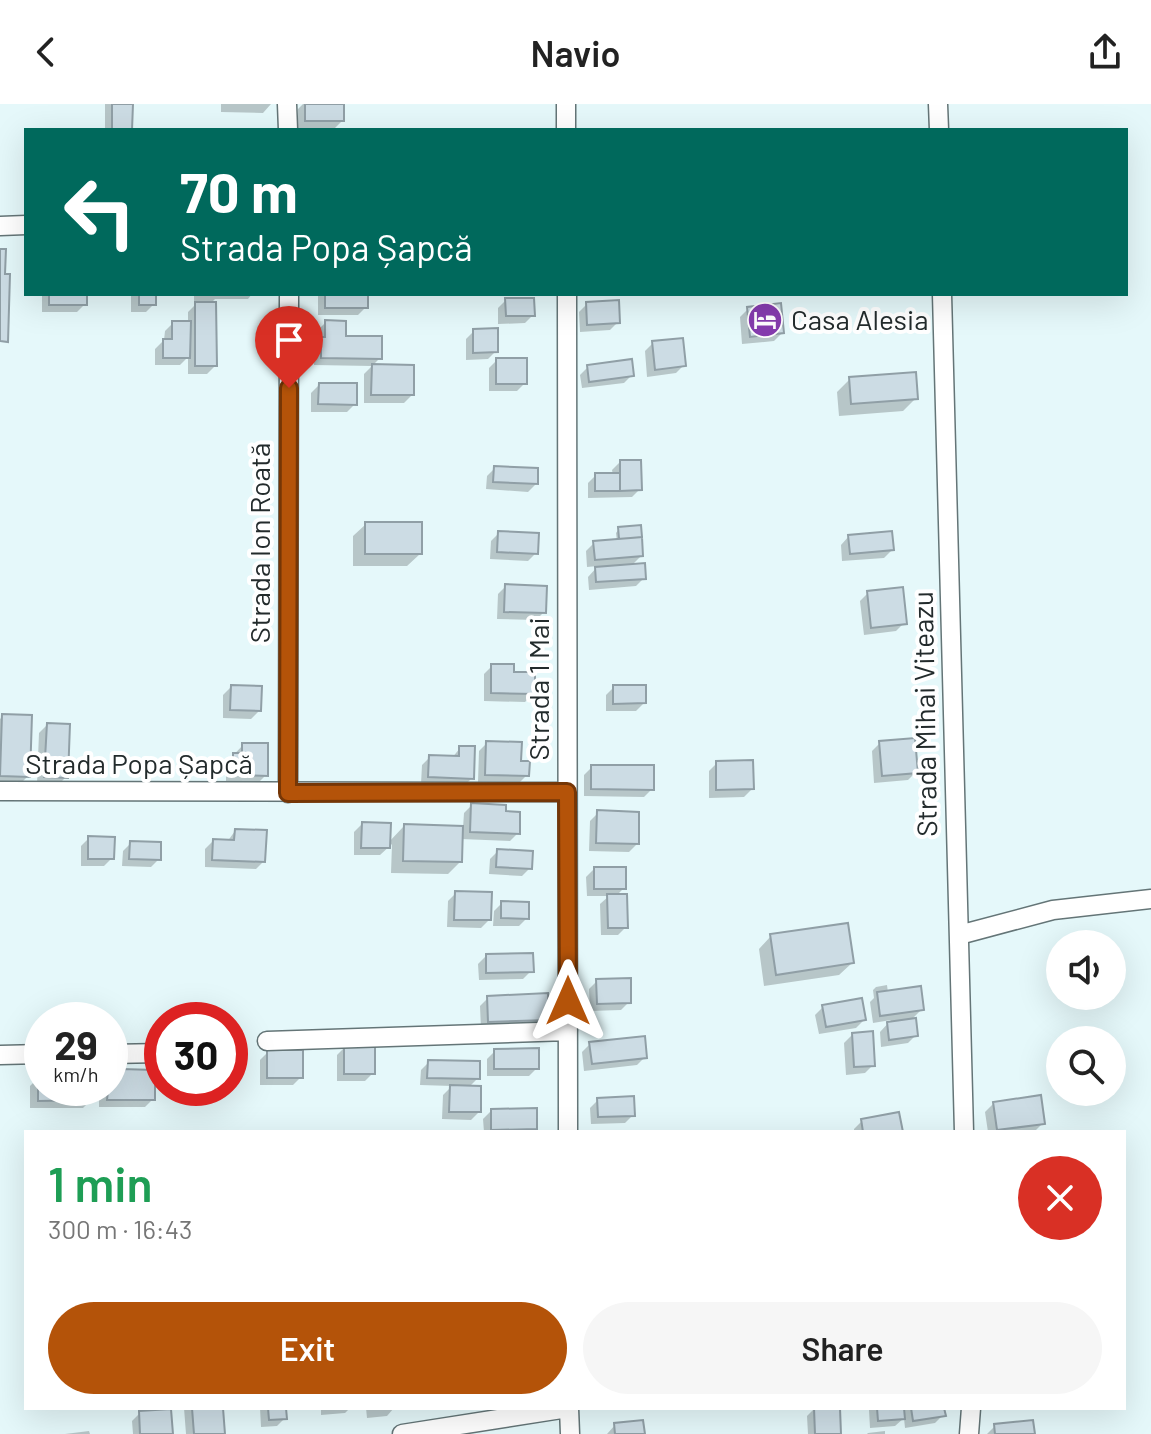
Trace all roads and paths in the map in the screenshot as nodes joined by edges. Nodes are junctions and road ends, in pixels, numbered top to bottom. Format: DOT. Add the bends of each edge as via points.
graph roads {
  1 [pos="287,104"];
  2 [pos="566,104"];
  3 [pos="938,104"];
  4 [pos="288,128"];
  5 [pos="566,128"];
  6 [pos="939,128"];
  7 [pos="24,225"];
  8 [pos="0,226"];
  9 [pos="289,296"];
  10 [pos="567,296"];
  11 [pos="942,296"];
  12 [pos="0,791"];
  13 [pos="567,792"];
  14 [pos="288,793"];
  15 [pos="1151,899"];
  16 [pos="959,935"];
  17 [pos="568,1031"];
  18 [pos="267,1041"];
  19 [pos="24,1054"];
  20 [pos="0,1055"];
  21 [pos="568,1130"];
  22 [pos="964,1130"];
  23 [pos="556,1410"];
  24 [pos="569,1410"];
  25 [pos="971,1410"];
  26 [pos="402,1434"];
  27 [pos="570,1434"];
  28 [pos="969,1434"];
  1 -- 4 [label="street"];
  2 -- 5 [label="street"];
  3 -- 6 [label="street"];
  7 -- 8 [label="street"];
  9 -- 14 [label="street, Strada Ion Roată"];
  10 -- 13 [label="street, Strada 1 Mai"];
  11 -- 16 [label="street, Strada Mihai Viteazu"];
  12 -- 14 [label="street, Strada Popa Șapcă"];
  13 -- 14 [label="street, Strada Popa Șapcă"];
  13 -- 17 [label="street, Strada 1 Mai"];
  15 -- 16 [label="street" via="1053,910"];
  16 -- 22 [label="street, Strada Mihai Viteazu"];
  17 -- 18 [label="street"];
  17 -- 21 [label="street, Strada 1 Mai"];
  19 -- 20 [label="street"];
  23 -- 26 [label="street"];
  24 -- 27 [label="street"];
  25 -- 28 [label="street"];
}
